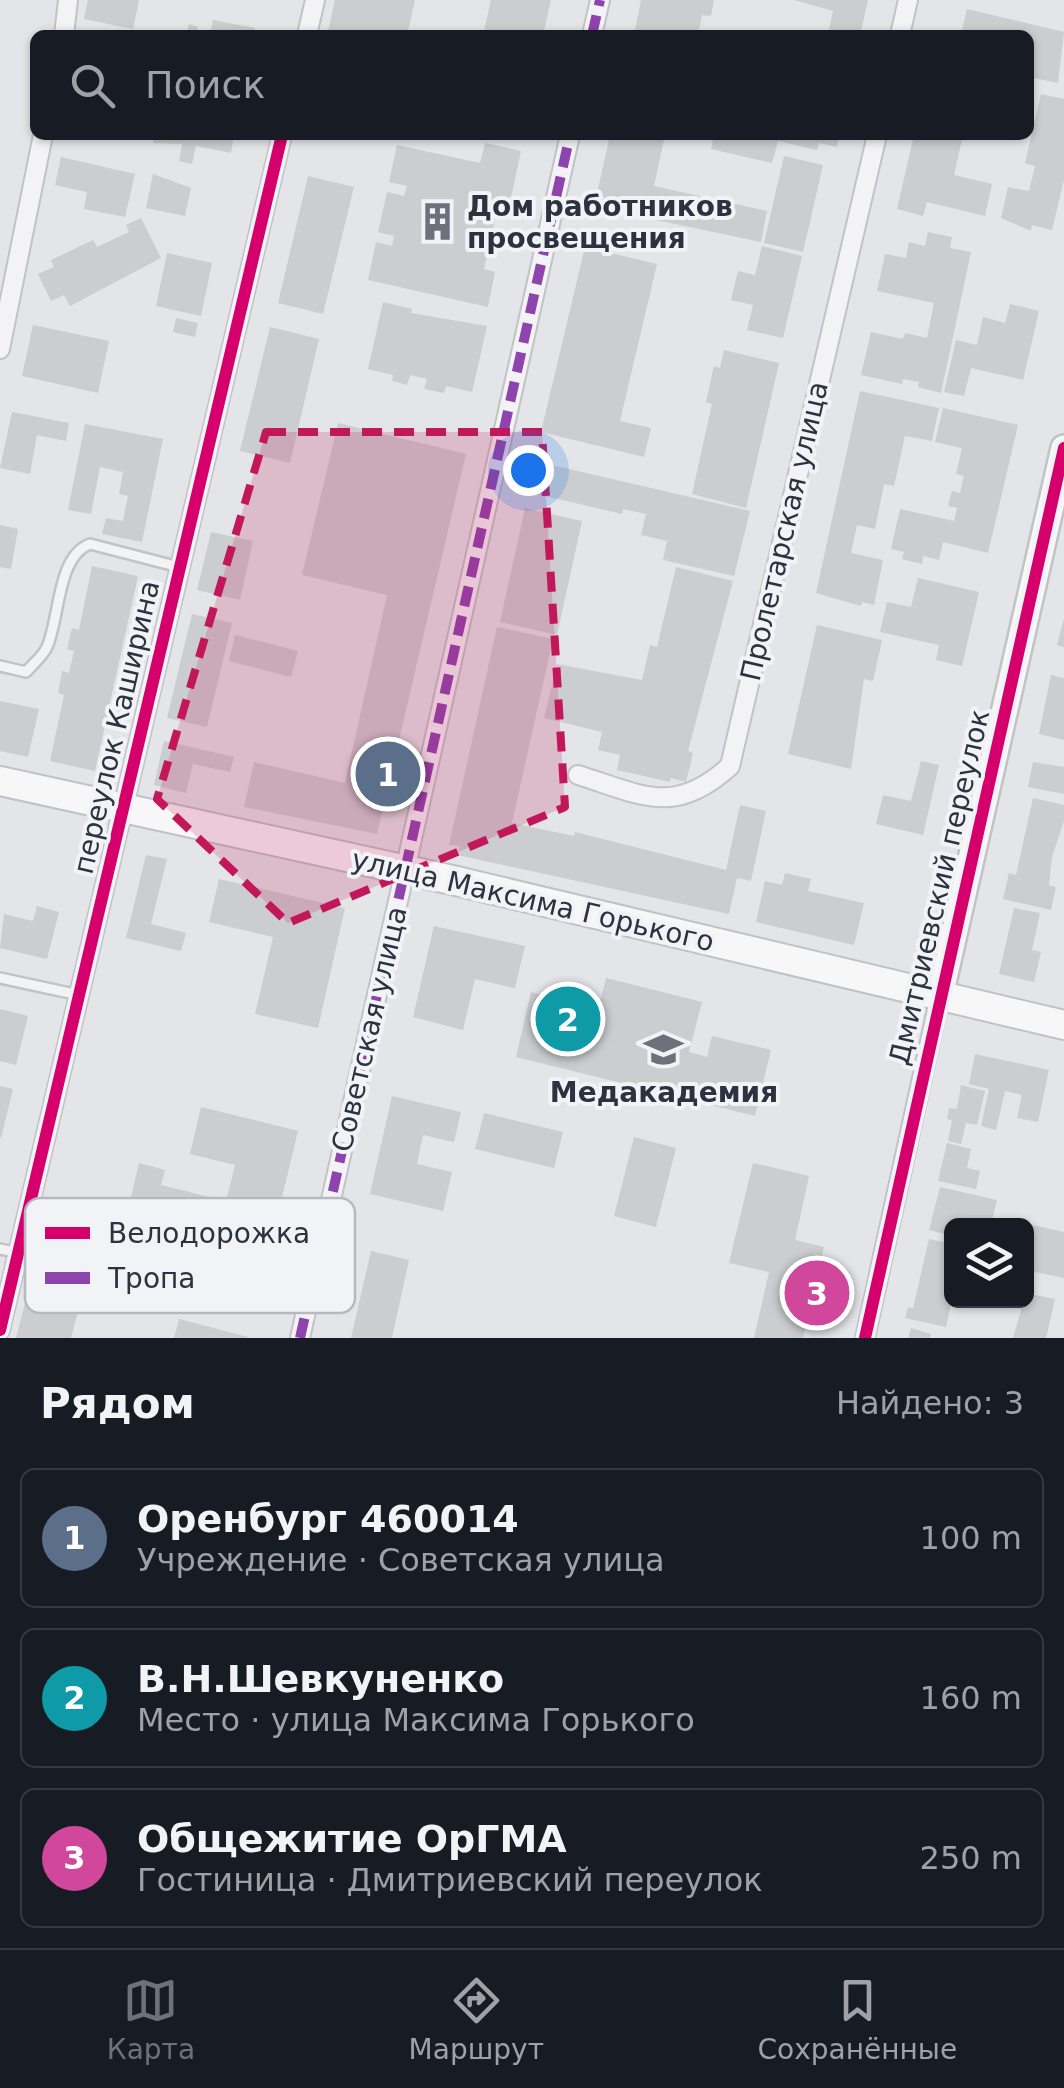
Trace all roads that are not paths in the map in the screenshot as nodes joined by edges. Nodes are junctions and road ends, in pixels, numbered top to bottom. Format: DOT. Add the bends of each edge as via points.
graph roads {
  1 [pos="68,0"];
  2 [pos="315,0"];
  3 [pos="600,0"];
  4 [pos="908,0"];
  5 [pos="65,30"];
  6 [pos="308,30"];
  7 [pos="593,30"];
  8 [pos="901,30"];
  9 [pos="42,140"];
  10 [pos="281,140"];
  11 [pos="569,140"];
  12 [pos="876,140"];
  13 [pos="0,349"];
  14 [pos="1064,448"];
  15 [pos="179,567"];
  16 [pos="0,666"];
  17 [pos="578,775"];
  18 [pos="0,781"];
  19 [pos="124,807"];
  20 [pos="405,869"];
  21 [pos="0,978"];
  22 [pos="79,995"];
  23 [pos="940,996"];
  24 [pos="1064,1025"];
  25 [pos="331,1198"];
  26 [pos="9,1251"];
  27 [pos="306,1313"];
  28 [pos="0,1330"];
  29 [pos="300,1338"];
  30 [pos="865,1338"];
  1 -- 5 [label="street"];
  2 -- 6 [label="street"];
  3 -- 7 [label="street"];
  4 -- 8 [label="street"];
  9 -- 13 [label="street"];
  10 -- 15 [label="street, переулок Каширина"];
  11 -- 20 [label="street, Советская улица"];
  12 -- 17 [label="street, Пролетарская улица" via="730,766 690,796 662,799"];
  14 -- 23 [label="street, Дмитриевский переулок"];
  15 -- 16 [label="lane" via="90,544 79,548 46,650 26,672"];
  15 -- 19 [label="street, переулок Каширина"];
  18 -- 19 [label="main road, улица Максима Горького"];
  19 -- 20 [label="main road, улица Максима Горького"];
  19 -- 22 [label="street, переулок Каширина"];
  20 -- 23 [label="main road, улица Максима Горького"];
  20 -- 25 [label="street, Советская улица"];
  21 -- 22 [label="lane"];
  22 -- 26 [label="street, переулок Каширина"];
  23 -- 24 [label="main road, улица Максима Горького"];
  23 -- 30 [label="street, Дмитриевский переулок"];
  26 -- 28 [label="street, переулок Каширина"];
  27 -- 29 [label="street, Советская улица"];
}
